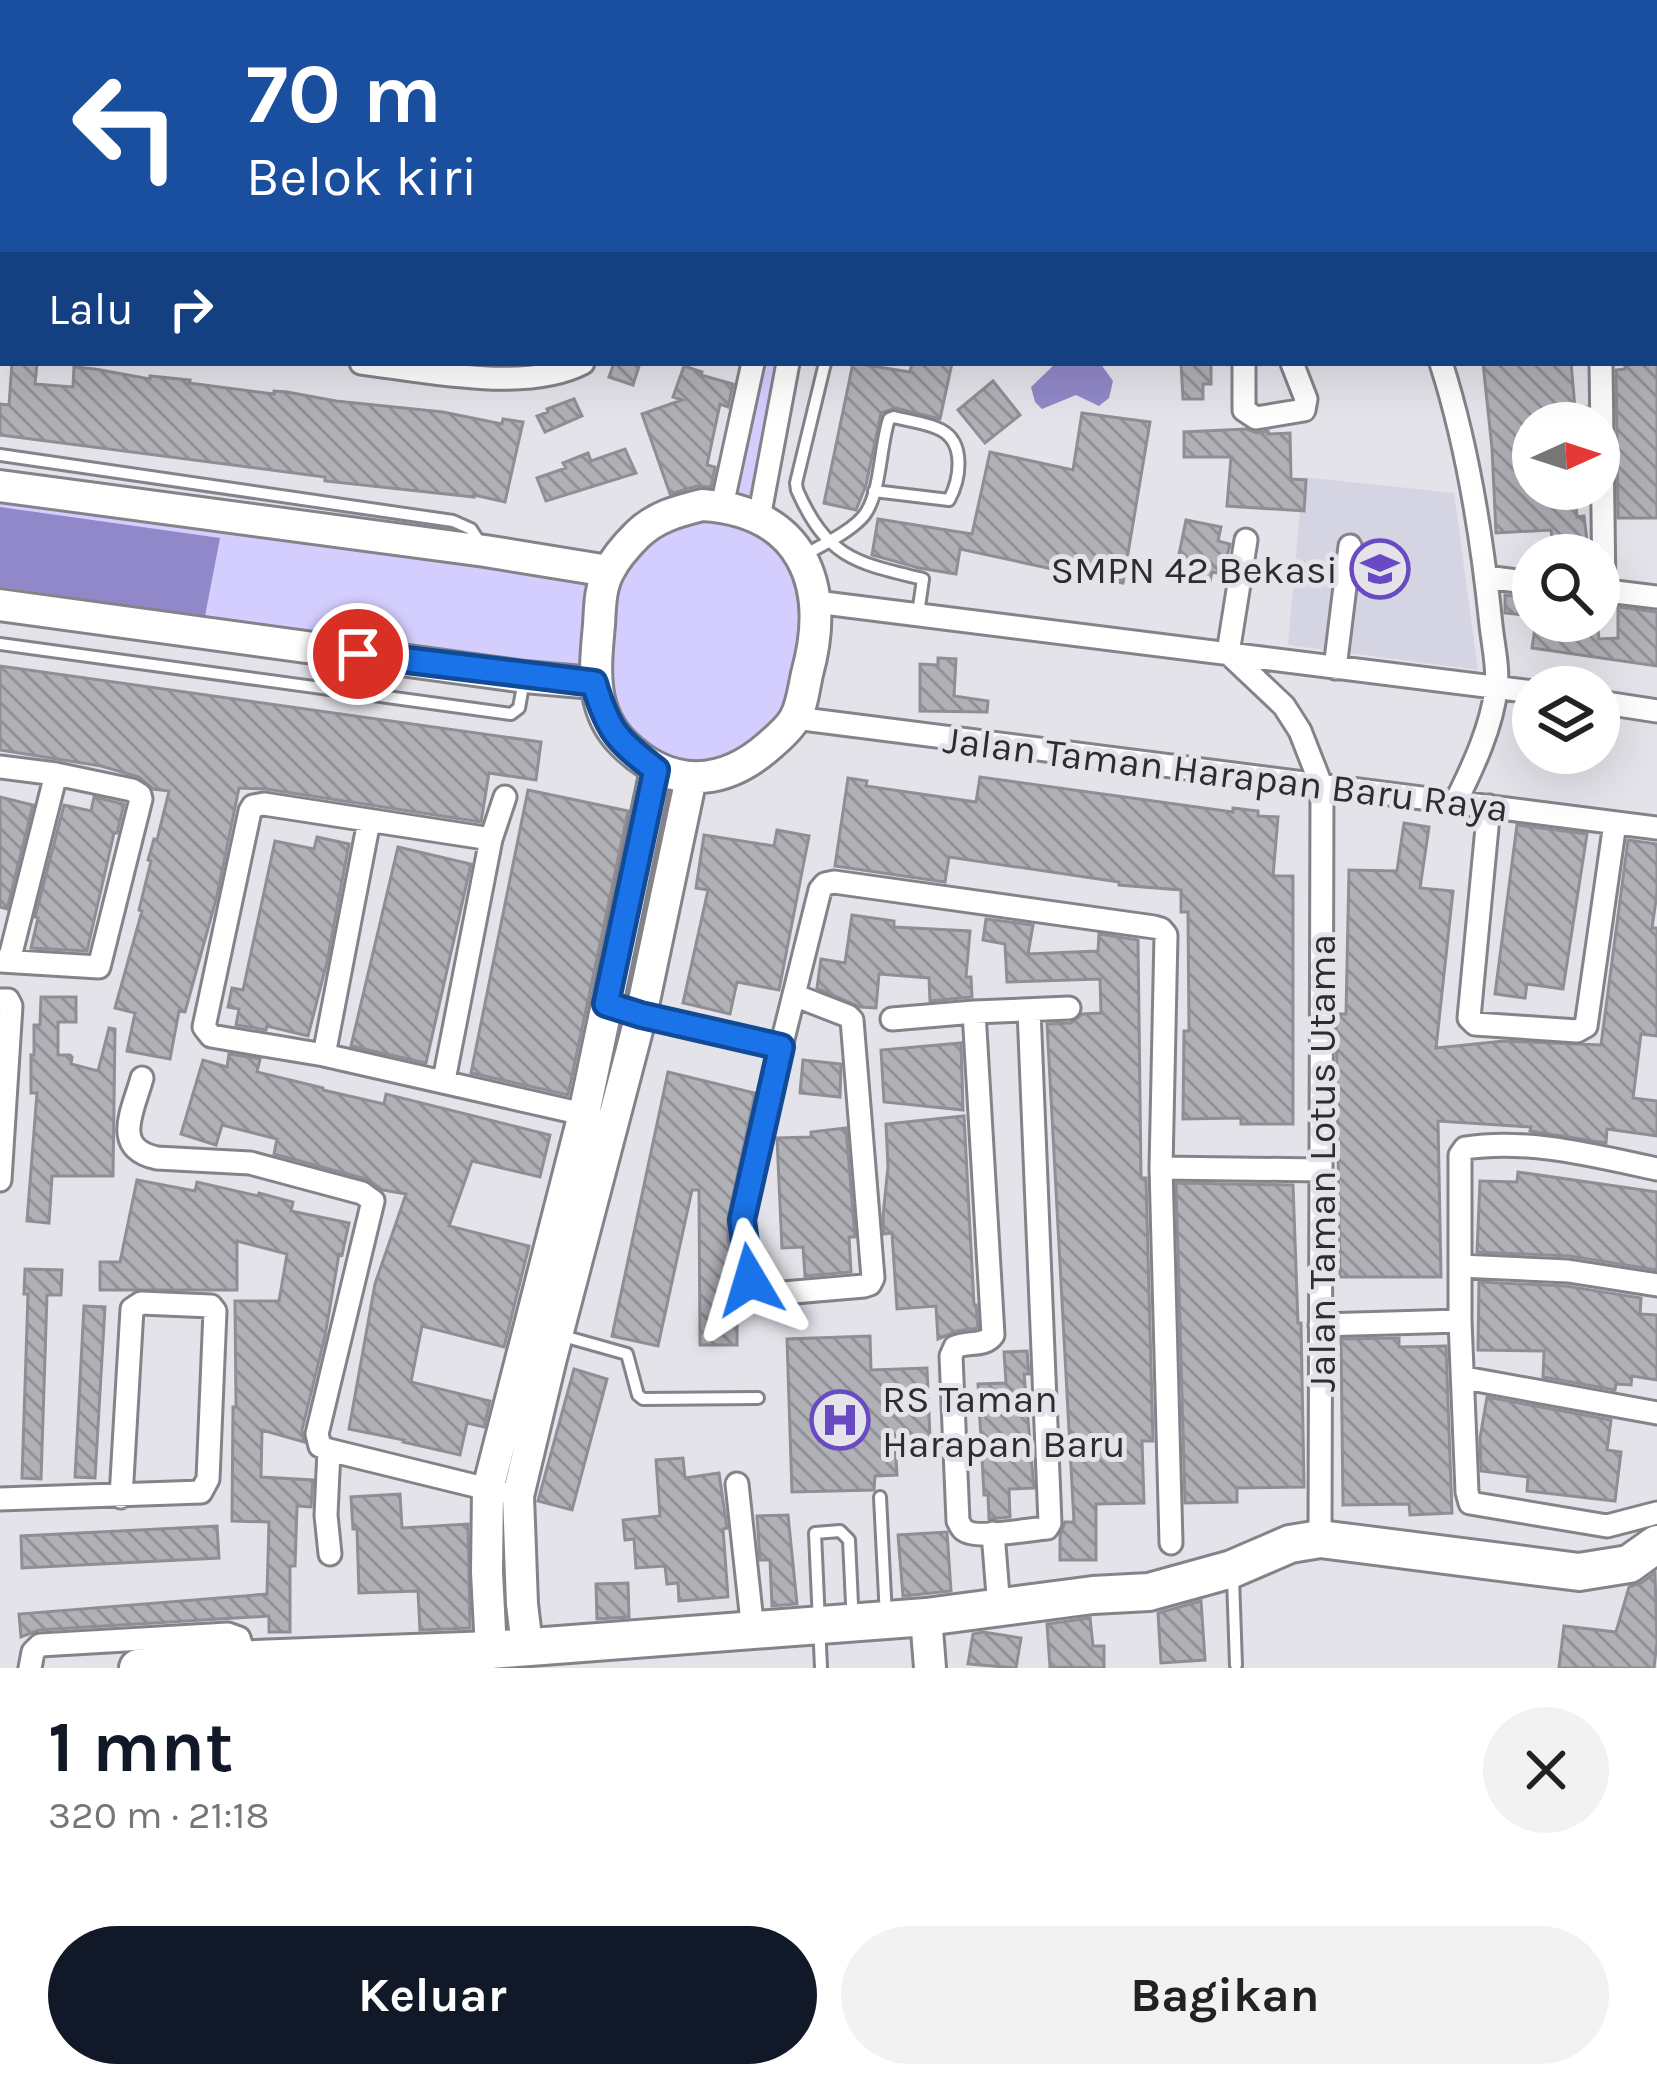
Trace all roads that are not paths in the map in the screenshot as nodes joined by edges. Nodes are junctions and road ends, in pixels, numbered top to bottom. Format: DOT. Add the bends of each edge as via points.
graph roads {
  1 [pos="413,366"];
  2 [pos="578,366"];
  3 [pos="752,366"];
  4 [pos="787,366"];
  5 [pos="824,366"];
  6 [pos="1244,366"];
  7 [pos="1293,366"];
  8 [pos="1442,366"];
  9 [pos="1600,366"];
  10 [pos="532,369"];
  11 [pos="0,455"];
  12 [pos="0,486"];
  13 [pos="874,491"];
  14 [pos="722,506"];
  15 [pos="759,518"];
  16 [pos="1602,534"];
  17 [pos="1246,540"];
  18 [pos="829,542"];
  19 [pos="1349,546"];
  20 [pos="485,551"];
  21 [pos="801,556"];
  22 [pos="608,572"];
  23 [pos="1486,578"];
  24 [pos="1512,581"];
  25 [pos="1620,592"];
  26 [pos="1657,597"];
  27 [pos="816,602"];
  28 [pos="0,605"];
  29 [pos="918,614"];
  30 [pos="0,644"];
  31 [pos="1228,652"];
  32 [pos="1336,668"];
  33 [pos="525,677"];
  34 [pos="594,683"];
  35 [pos="1497,687"];
  36 [pos="1512,689"];
  37 [pos="1620,705"];
  38 [pos="1657,711"];
  39 [pos="795,718"];
  40 [pos="0,766"];
  41 [pos="656,770"];
  42 [pos="56,774"];
  43 [pos="691,778"];
  44 [pos="1322,787"];
  45 [pos="505,797"];
  46 [pos="1456,801"];
  47 [pos="1489,806"];
  48 [pos="369,821"];
  49 [pos="1615,823"];
  50 [pos="1657,828"];
  51 [pos="491,839"];
  52 [pos="5,961"];
  53 [pos="794,995"];
  54 [pos="2,1000"];
  55 [pos="606,1004"];
  56 [pos="1070,1008"];
  57 [pos="1029,1010"];
  58 [pos="974,1012"];
  59 [pos="641,1015"];
  60 [pos="892,1019"];
  61 [pos="781,1047"];
  62 [pos="324,1055"];
  63 [pos="142,1078"];
  64 [pos="444,1080"];
  65 [pos="2,1094"];
  66 [pos="598,1118"];
  67 [pos="1161,1168"];
  68 [pos="1657,1169"];
  69 [pos="1321,1170"];
  70 [pos="0,1180"];
  71 [pos="1460,1266"];
  72 [pos="1657,1285"];
  73 [pos="1460,1321"];
  74 [pos="1320,1325"];
  75 [pos="543,1330"];
  76 [pos="1465,1378"];
  77 [pos="758,1398"];
  78 [pos="1657,1413"];
  79 [pos="329,1450"];
  80 [pos="737,1484"];
  81 [pos="503,1493"];
  82 [pos="121,1497"];
  83 [pos="880,1497"];
  84 [pos="0,1498"];
  85 [pos="1657,1514"];
  86 [pos="993,1533"];
  87 [pos="1320,1539"];
  88 [pos="1171,1543"];
  89 [pos="1657,1544"];
  90 [pos="330,1554"];
  91 [pos="1232,1569"];
  92 [pos="852,1604"];
  93 [pos="999,1608"];
  94 [pos="926,1617"];
  95 [pos="887,1620"];
  96 [pos="819,1625"];
  97 [pos="753,1631"];
  98 [pos="498,1654"];
  99 [pos="246,1659"];
  100 [pos="316,1662"];
  101 [pos="1236,1664"];
  102 [pos="30,1668"];
  103 [pos="138,1668"];
  104 [pos="821,1668"];
  105 [pos="931,1668"];
  1 -- 10 [label="street" via="512,380"];
  2 -- 10 [label="street"];
  3 -- 14 [label="street"];
  4 -- 15 [label="street"];
  5 -- 18 [label="lane" via="796,483"];
  6 -- 7 [label="street" via="1244,410 1256,418 1304,410"];
  8 -- 23 [label="street"];
  9 -- 16 [label="street"];
  11 -- 20 [label="lane" via="453,521 472,529"];
  12 -- 20 [label="street"];
  13 -- 13 [label="lane" via="889,419 943,430 955,446 951,499"];
  13 -- 18 [label="lane" via="867,512"];
  14 -- 15 [label="street"];
  14 -- 22 [label="street" via="655,520"];
  15 -- 21 [label="street"];
  17 -- 31 [label="street"];
  18 -- 21 [label="lane"];
  18 -- 29 [label="lane" via="853,560 923,579"];
  19 -- 32 [label="street"];
  20 -- 22 [label="street"];
  21 -- 27 [label="street"];
  22 -- 34 [label="street"];
  23 -- 24 [label="street"];
  23 -- 35 [label="street"];
  25 -- 26 [label="street"];
  27 -- 29 [label="street"];
  27 -- 39 [label="street"];
  28 -- 33 [label="street"];
  29 -- 31 [label="street"];
  30 -- 33 [label="lane" via="511,714"];
  31 -- 32 [label="street"];
  31 -- 44 [label="street" via="1284,706"];
  32 -- 35 [label="street"];
  33 -- 34 [label="street"];
  34 -- 41 [label="street" via="614,735"];
  35 -- 36 [label="street"];
  35 -- 46 [label="street"];
  37 -- 38 [label="street"];
  39 -- 43 [label="street" via="753,760"];
  39 -- 44 [label="street, Jalan Taman Harapan Baru Raya"];
  40 -- 42 [label="street"];
  41 -- 43 [label="street"];
  41 -- 55 [label="street"];
  42 -- 52 [label="street"];
  42 -- 52 [label="street" via="140,795 100,967"];
  43 -- 59 [label="street"];
  44 -- 46 [label="street, Jalan Taman Harapan Baru Raya"];
  44 -- 69 [label="street, Jalan Taman Lotus Utama"];
  45 -- 51 [label="street"];
  46 -- 47 [label="street, Jalan Taman Harapan Baru Raya"];
  47 -- 49 [label="street, Jalan Taman Harapan Baru Raya"];
  47 -- 49 [label="street" via="1469,1018 1475,1024 1586,1026"];
  48 -- 51 [label="street"];
  48 -- 62 [label="street"];
  48 -- 62 [label="street" via="258,804 250,811 204,1027 212,1036"];
  49 -- 50 [label="street, Jalan Taman Harapan Baru Raya"];
  51 -- 64 [label="street"];
  53 -- 61 [label="street"];
  53 -- 61 [label="street" via="852,1020 871,1284 753,1290 742,1220"];
  53 -- 67 [label="street" via="820,890 834,882 1161,929"];
  54 -- 65 [label="street" via="11,1006"];
  55 -- 59 [label="street"];
  55 -- 66 [label="street"];
  56 -- 57 [label="street"];
  57 -- 58 [label="street"];
  57 -- 86 [label="street" via="1050,1523"];
  58 -- 60 [label="street"];
  58 -- 86 [label="street" via="994,1335 959,1344 951,1356 958,1521 970,1533"];
  59 -- 61 [label="street"];
  59 -- 66 [label="street"];
  62 -- 64 [label="street"];
  63 -- 79 [label="street" via="128,1130 142,1155 250,1162 373,1201 317,1434"];
  64 -- 66 [label="street"];
  65 -- 70 [label="street"];
  66 -- 75 [label="street"];
  67 -- 69 [label="street"];
  67 -- 88 [label="street"];
  68 -- 71 [label="street" via="1516,1146 1465,1148"];
  69 -- 74 [label="street, Jalan Taman Lotus Utama"];
  71 -- 72 [label="street"];
  71 -- 73 [label="street"];
  73 -- 74 [label="street"];
  73 -- 76 [label="street"];
  74 -- 87 [label="street, Jalan Taman Lotus Utama"];
  75 -- 77 [label="lane" via="627,1354 643,1399"];
  75 -- 81 [label="street"];
  76 -- 78 [label="street"];
  76 -- 85 [label="street" via="1473,1505 1607,1526"];
  79 -- 81 [label="street"];
  79 -- 90 [label="street"];
  80 -- 97 [label="street"];
  81 -- 98 [label="street" via="487,1573"];
  82 -- 82 [label="street" via="205,1488 212,1306 132,1309"];
  82 -- 84 [label="street"];
  83 -- 95 [label="lane"];
  86 -- 93 [label="street"];
  87 -- 89 [label="main road" via="1580,1572 1629,1564"];
  87 -- 91 [label="main road"];
  91 -- 93 [label="main road" via="1149,1592"];
  91 -- 101 [label="lane"];
  92 -- 96 [label="lane" via="849,1540 840,1532 815,1533"];
  93 -- 94 [label="main road"];
  94 -- 95 [label="main road"];
  94 -- 105 [label="street"];
  95 -- 96 [label="main road"];
  96 -- 97 [label="main road"];
  96 -- 104 [label="lane"];
  97 -- 98 [label="main road" via="581,1654"];
  98 -- 100 [label="main road"];
  99 -- 100 [label="main road"];
  99 -- 102 [label="street" via="239,1638 228,1634 40,1645"];
  99 -- 103 [label="main road"];
}
